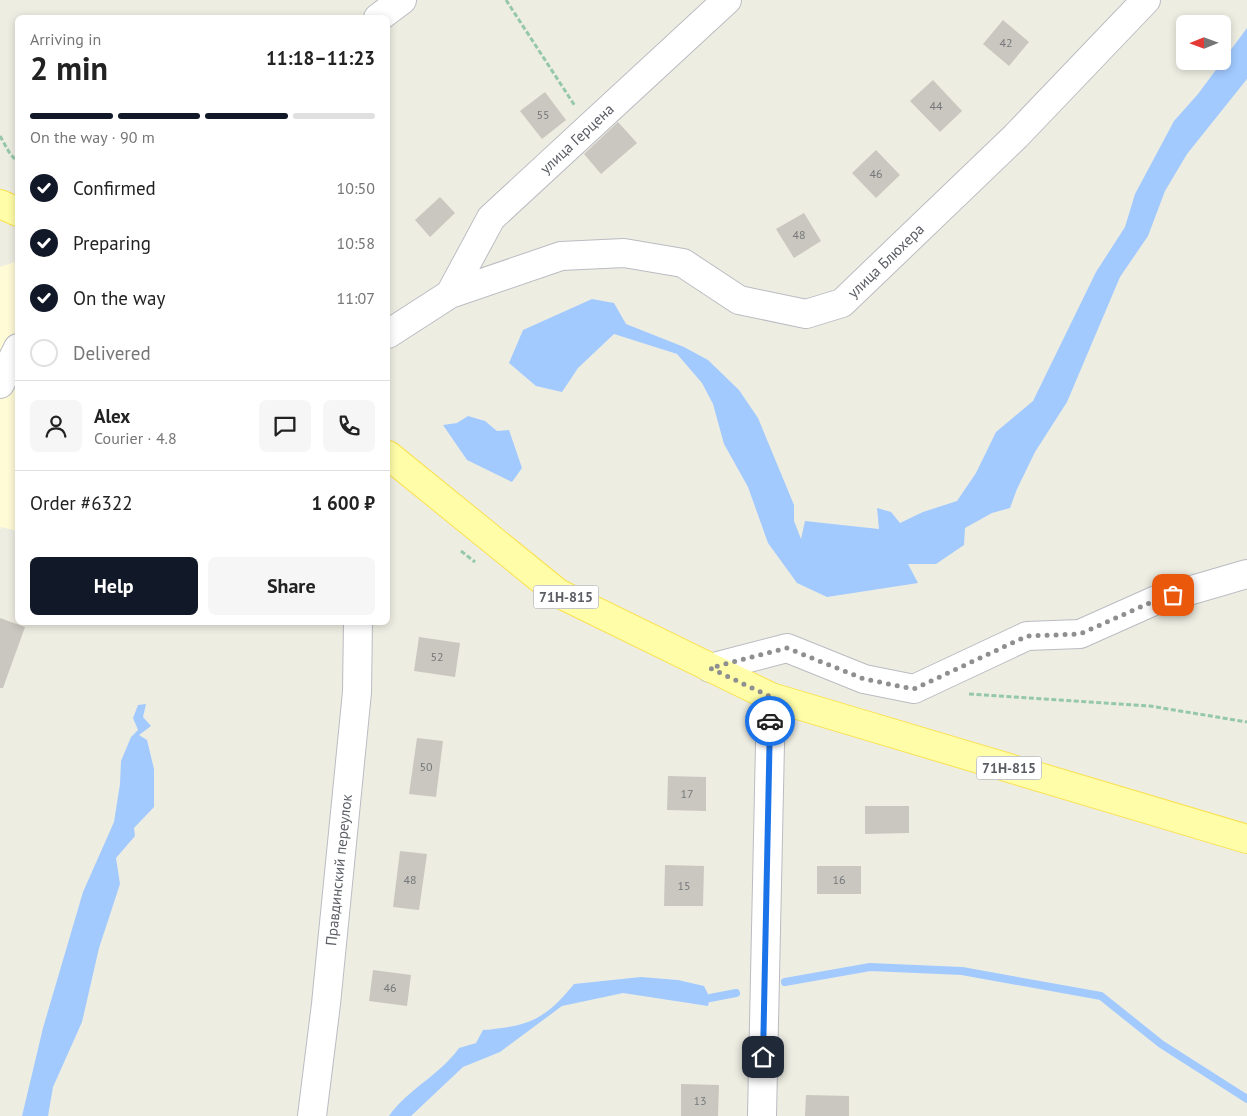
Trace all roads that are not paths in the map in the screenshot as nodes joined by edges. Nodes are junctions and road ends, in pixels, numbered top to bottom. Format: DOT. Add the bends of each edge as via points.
graph roads {
  1 [pos="402,0"];
  2 [pos="727,0"];
  3 [pos="1146,0"];
  4 [pos="382,15"];
  5 [pos="0,204"];
  6 [pos="15,211"];
  7 [pos="450,294"];
  8 [pos="390,333"];
  9 [pos="15,354"];
  10 [pos="0,384"];
  11 [pos="390,457"];
  12 [pos="1247,574"];
  13 [pos="358,625"];
  14 [pos="710,668"];
  15 [pos="771,697"];
  16 [pos="1247,839"];
  17 [pos="312,1116"];
  18 [pos="762,1116"];
  1 -- 4 [label="street"];
  2 -- 7 [label="street, улица Герцена" via="491,218"];
  3 -- 7 [label="street, улица Блюхера" via="1016,136 842,303 806,314 739,300 683,263 624,253 561,256"];
  5 -- 6 [label="main road"];
  7 -- 8 [label="street, улица Блюхера"];
  9 -- 10 [label="street"];
  11 -- 14 [label="main road, 71Н-815" via="558,593"];
  12 -- 14 [label="street" via="1154,601 1080,634 1027,636 914,689 864,679 787,648"];
  13 -- 17 [label="street, Правдинский переулок" via="356,702"];
  14 -- 15 [label="main road, 71Н-815"];
  15 -- 16 [label="main road, 71Н-815"];
  15 -- 18 [label="street"];
}
